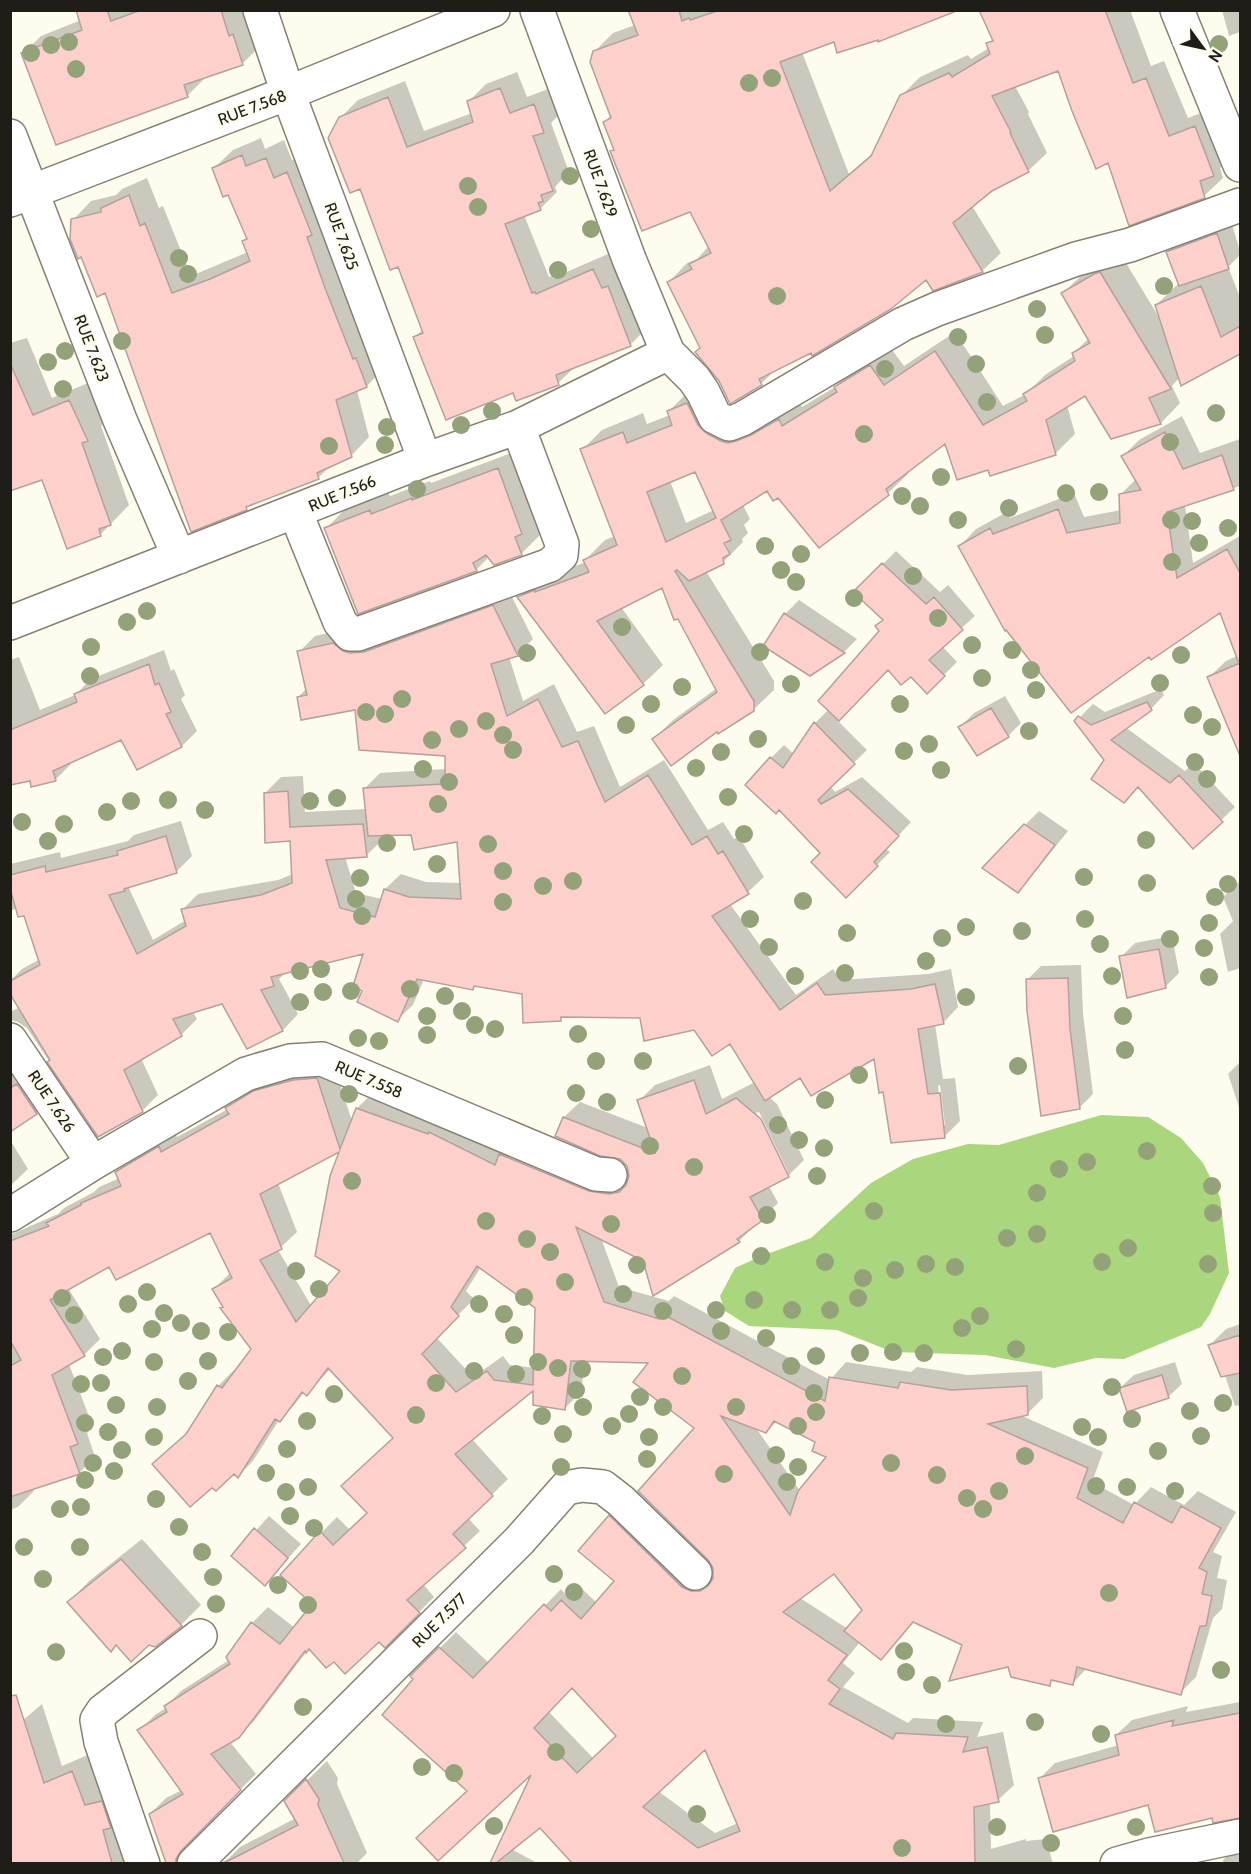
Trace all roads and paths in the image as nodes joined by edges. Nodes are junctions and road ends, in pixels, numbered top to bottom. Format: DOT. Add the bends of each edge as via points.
graph roads {
  1 [pos="260,10"];
  2 [pos="493,10"];
  3 [pos="537,10"];
  4 [pos="1177,10"];
  5 [pos="288,93"];
  6 [pos="10,136"];
  7 [pos="1240,165"];
  8 [pos="21,196"];
  9 [pos="1240,205"];
  10 [pos="668,353"];
  11 [pos="518,428"];
  12 [pos="425,460"];
  13 [pos="295,512"];
  14 [pos="179,557"];
  15 [pos="10,623"];
  16 [pos="10,1040"];
  17 [pos="93,1162"];
  18 [pos="610,1175"];
  19 [pos="10,1215"];
  20 [pos="695,1573"];
  21 [pos="200,1636"];
  22 [pos="1240,1836"];
  23 [pos="143,1863"];
  24 [pos="194,1863"];
  25 [pos="1118,1863"];
  1 -- 5 [label="street, RUE 7.625"];
  2 -- 5 [label="street, RUE 7.568"];
  3 -- 10 [label="street, RUE 7.629" via="628,259"];
  4 -- 7 [label="street"];
  5 -- 8 [label="street, RUE 7.568"];
  5 -- 12 [label="street, RUE 7.625"];
  6 -- 8 [label="street, RUE 7.623"];
  8 -- 14 [label="street, RUE 7.623"];
  9 -- 10 [label="street" via="937,309 903,324 729,424 715,417 694,379"];
  10 -- 11 [label="street, RUE 7.566"];
  11 -- 12 [label="street, RUE 7.566"];
  11 -- 13 [label="street" via="562,544 561,555 550,565 350,634 340,622"];
  12 -- 13 [label="street, RUE 7.566"];
  13 -- 14 [label="street, RUE 7.566"];
  14 -- 15 [label="street, RUE 7.566"];
  16 -- 17 [label="street, RUE 7.626"];
  17 -- 18 [label="street, RUE 7.558" via="246,1074 290,1061 322,1059 596,1174"];
  17 -- 19 [label="street, RUE 7.558"];
  20 -- 24 [label="street, RUE 7.577" via="603,1487 566,1488 519,1541"];
  21 -- 23 [label="street" via="97,1719 101,1742"];
  22 -- 25 [label="street"];
}
